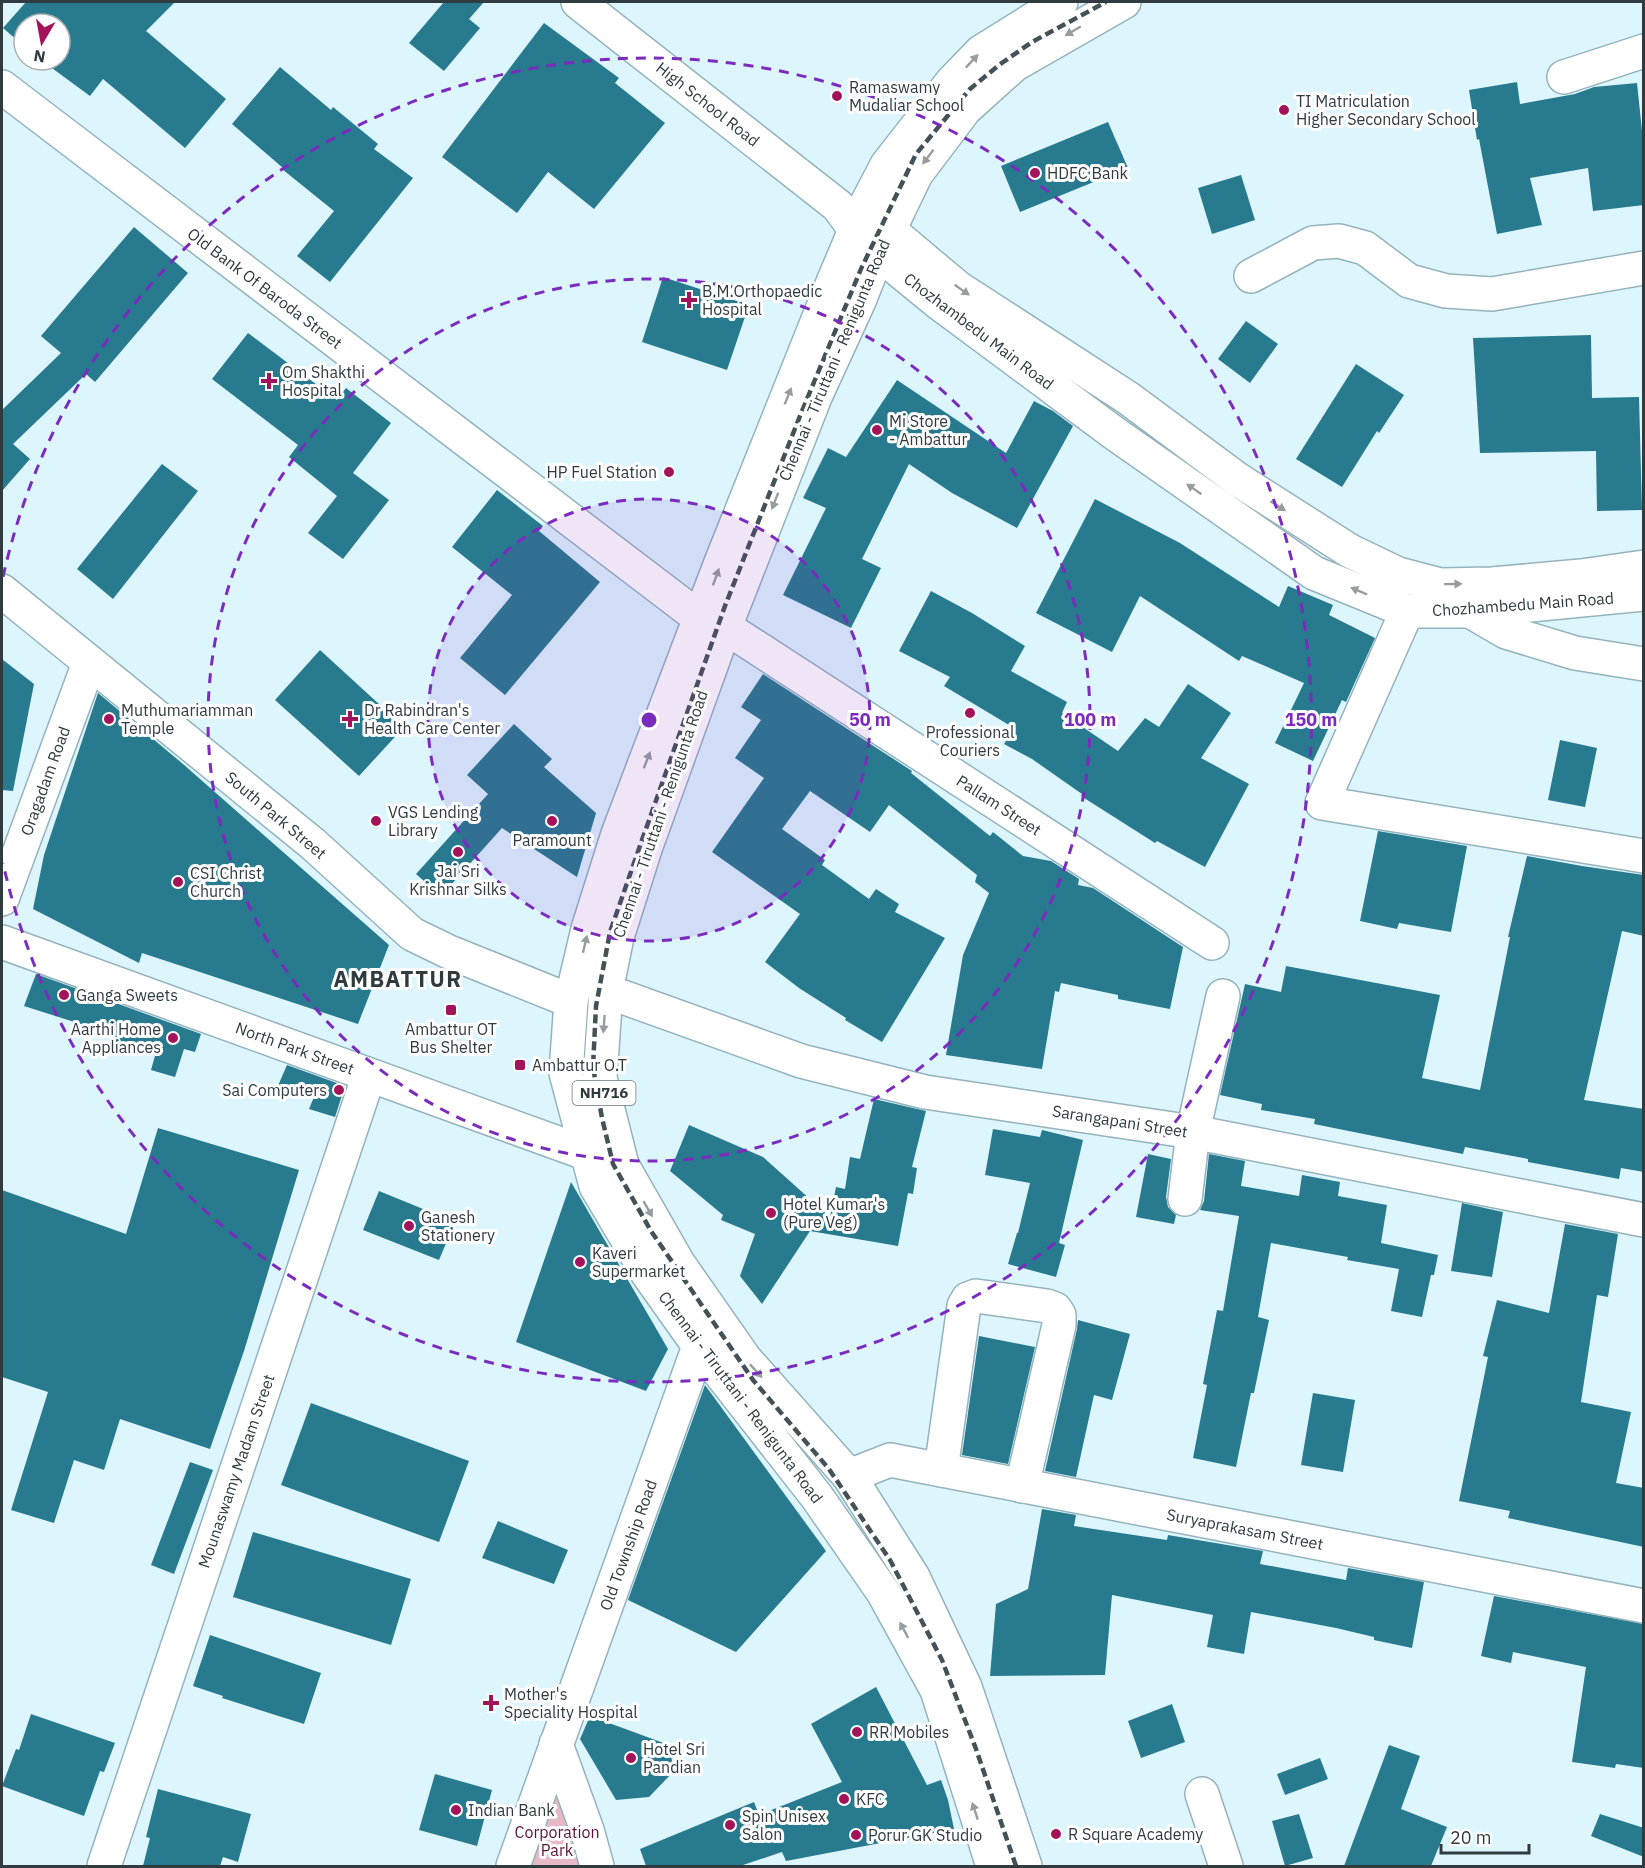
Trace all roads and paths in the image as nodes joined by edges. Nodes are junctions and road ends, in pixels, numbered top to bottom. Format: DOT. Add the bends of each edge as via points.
graph roads {
  1 [pos="578,2"];
  2 [pos="1061,2"];
  3 [pos="1124,2"];
  4 [pos="1644,51"];
  5 [pos="1564,77"];
  6 [pos="2,87"];
  7 [pos="865,226"];
  8 [pos="1644,268"];
  9 [pos="1251,276"];
  10 [pos="1644,567"];
  11 [pos="2,591"];
  12 [pos="1644,594"];
  13 [pos="1407,611"];
  14 [pos="1470,611"];
  15 [pos="713,623"];
  16 [pos="89,663"];
  17 [pos="1644,664"];
  18 [pos="1644,856"];
  19 [pos="2,899"];
  20 [pos="2,942"];
  21 [pos="1212,943"];
  22 [pos="606,991"];
  23 [pos="1223,996"];
  24 [pos="571,1001"];
  25 [pos="369,1075"];
  26 [pos="1193,1132"];
  27 [pos="588,1154"];
  28 [pos="1185,1199"];
  29 [pos="1644,1220"];
  30 [pos="699,1346"];
  31 [pos="941,1470"];
  32 [pos="849,1476"];
  33 [pos="1022,1486"];
  34 [pos="1644,1606"];
  35 [pos="556,1744"];
  36 [pos="1202,1794"];
  37 [pos="104,1866"];
  38 [pos="513,1866"];
  39 [pos="597,1866"];
  40 [pos="993,1866"];
  41 [pos="1025,1866"];
  42 [pos="1226,1866"];
  1 -- 7 [label="main road, High School Road"];
  7 -- 2 [label="main road, Chennai - Tiruttani - Renigunta Road / NH716, one-way" via="887,165 952,82 981,52"];
  3 -- 7 [label="main road, Chennai - Tiruttani - Renigunta Road / NH716, one-way" via="1014,65 965,109 916,174"];
  4 -- 5 [label="main road"];
  6 -- 15 [label="main road, Old Bank Of Baroda Street"];
  7 -- 10 [label="main road, Chozhambedu Main Road, one-way" via="1128,398 1236,479 1350,551 1398,574 1440,585 1492,584"];
  13 -- 7 [label="main road, Chozhambedu Main Road, one-way" via="1314,573 1105,426 939,303"];
  7 -- 15 [label="main road, Chennai - Tiruttani - Renigunta Road / NH716" via="773,432 720,565"];
  8 -- 9 [label="main road" via="1492,294 1446,291 1409,281 1365,248 1339,241 1313,243"];
  11 -- 16 [label="main road, South Park Street"];
  12 -- 14 [label="main road, Chozhambedu Main Road"];
  13 -- 14 [label="main road, Chozhambedu Main Road"];
  13 -- 18 [label="main road" via="1322,803"];
  14 -- 17 [label="main road" via="1506,632 1575,653"];
  15 -- 21 [label="main road, Pallam Street"];
  15 -- 22 [label="main road, Chennai - Tiruttani - Renigunta Road / NH716" via="617,937"];
  24 -- 15 [label="main road, Chennai - Tiruttani - Renigunta Road / NH716, one-way" via="588,928 618,834"];
  16 -- 19 [label="main road, Oragadam Road"];
  16 -- 24 [label="main road, South Park Street" via="313,844 412,934"];
  20 -- 25 [label="main road, North Park Street"];
  22 -- 26 [label="main road, Sarangapani Street" via="801,1061 926,1092"];
  22 -- 32 [label="main road, Chennai - Tiruttani - Renigunta Road / NH716, one-way" via="600,1078 622,1165 678,1263 745,1359"];
  23 -- 26 [label="main road"];
  24 -- 27 [label="main road, Chennai - Tiruttani - Renigunta Road / NH716" via="566,1073"];
  25 -- 27 [label="main road, North Park Street"];
  25 -- 37 [label="main road, Mounaswamy Madam Street"];
  26 -- 28 [label="main road"];
  26 -- 29 [label="main road, Sarangapani Street"];
  27 -- 30 [label="main road, Chennai - Tiruttani - Renigunta Road / NH716" via="596,1186 648,1274"];
  30 -- 35 [label="main road, Old Township Road"];
  40 -- 30 [label="main road, Chennai - Tiruttani - Renigunta Road / NH716, one-way" via="936,1690 883,1592 817,1497"];
  31 -- 32 [label="main road, Suryaprakasam Street" via="890,1460"];
  31 -- 33 [label="main road, Suryaprakasam Street"];
  31 -- 33 [label="main road" via="964,1305 976,1296 1047,1306 1059,1315 1059,1325"];
  32 -- 41 [label="main road, Chennai - Tiruttani - Renigunta Road / NH716" via="913,1577 965,1687"];
  33 -- 34 [label="main road, Suryaprakasam Street"];
  35 -- 38 [label="main road, Old Township Road"];
  35 -- 39 [label="main road"];
  36 -- 42 [label="main road"];
}
